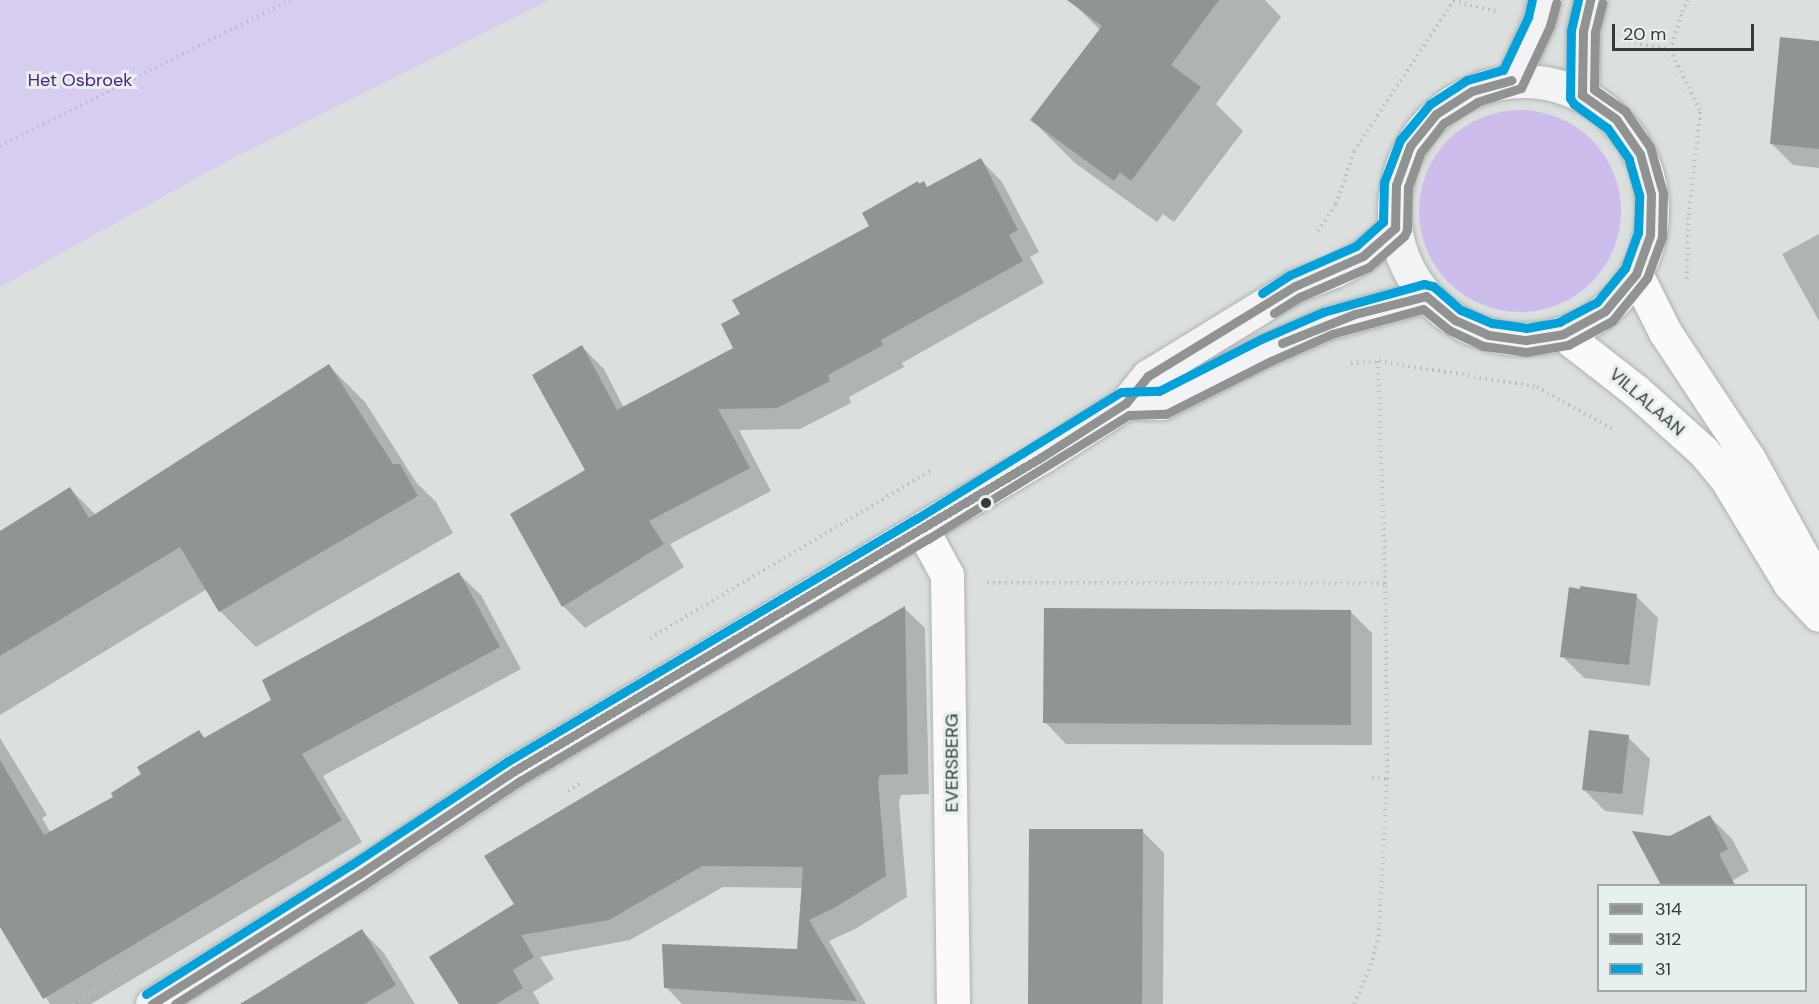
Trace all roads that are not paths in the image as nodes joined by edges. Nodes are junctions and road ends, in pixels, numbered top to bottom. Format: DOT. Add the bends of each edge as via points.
graph roads {
  1 [pos="1544,0"];
  2 [pos="1590,0"];
  3 [pos="1512,80"];
  4 [pos="1582,95"];
  5 [pos="1395,228"];
  6 [pos="1636,274"];
  7 [pos="1426,296"];
  8 [pos="1563,334"];
  9 [pos="1126,404"];
  10 [pos="1737,468"];
  11 [pos="922,529"];
  12 [pos="1817,612"];
  13 [pos="152,1004"];
  14 [pos="953,1004"];
  1 -- 3 [label="main road" via="1539,21"];
  2 -- 4 [label="main road" via="1583,31"];
  3 -- 4 [label="main road" via="1548,83"];
  3 -- 5 [label="main road" via="1472,91 1436,114 1410,146 1396,185"];
  4 -- 6 [label="main road" via="1616,119 1640,154 1651,194 1650,235"];
  5 -- 7 [label="main road" via="1406,264"];
  5 -- 9 [label="main road" via="1363,256 1295,286 1148,376"];
  6 -- 8 [label="main road" via="1605,311"];
  6 -- 10 [label="street, VILLALAAN"];
  7 -- 8 [label="main road" via="1455,320 1489,335 1526,340"];
  7 -- 9 [label="main road" via="1328,323 1162,403"];
  8 -- 10 [label="street, VILLALAAN" via="1635,390 1703,451"];
  9 -- 11 [label="main road"];
  10 -- 12 [label="street, VILLALAAN" via="1811,572"];
  11 -- 13 [label="main road" via="514,771 358,875"];
  11 -- 14 [label="street, EVERSBERG" via="947,575"];
}
